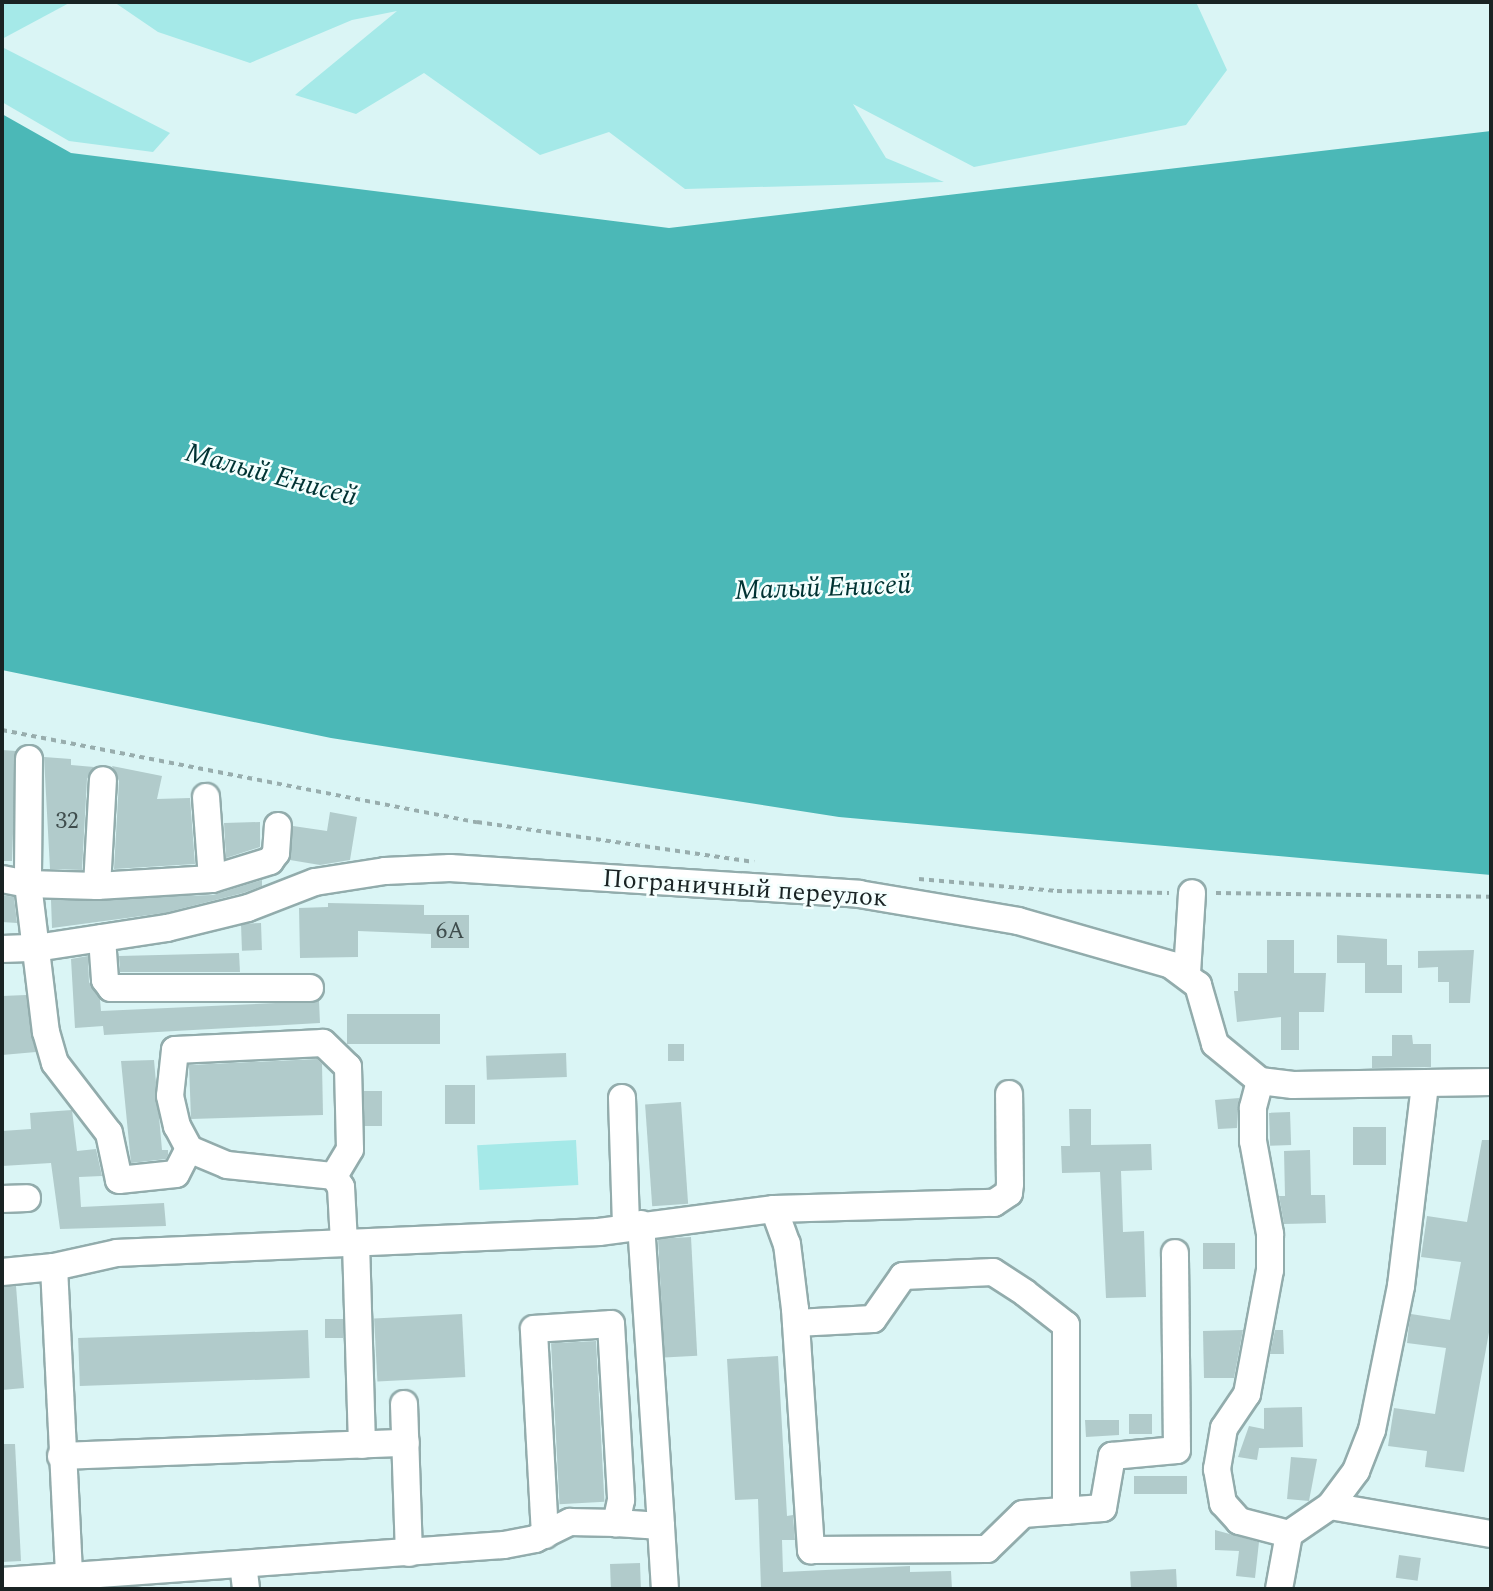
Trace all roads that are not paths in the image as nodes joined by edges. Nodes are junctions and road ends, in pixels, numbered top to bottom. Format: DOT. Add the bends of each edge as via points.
graph roads {
  1 [pos="29,759"];
  2 [pos="103,780"];
  3 [pos="206,797"];
  4 [pos="278,826"];
  5 [pos="2,879"];
  6 [pos="212,879"];
  7 [pos="28,884"];
  8 [pos="97,886"];
  9 [pos="1192,893"];
  10 [pos="102,939"];
  11 [pos="36,948"];
  12 [pos="2,949"];
  13 [pos="1187,973"];
  14 [pos="310,988"];
  15 [pos="1260,1081"];
  16 [pos="1491,1082"];
  17 [pos="1425,1085"];
  18 [pos="1009,1094"];
  19 [pos="622,1098"];
  20 [pos="189,1149"];
  21 [pos="334,1176"];
  22 [pos="774,1209"];
  23 [pos="634,1225"];
  24 [pos="350,1243"];
  25 [pos="1175,1253"];
  26 [pos="54,1267"];
  27 [pos="2,1272"];
  28 [pos="796,1323"];
  29 [pos="404,1404"];
  30 [pos="406,1443"];
  31 [pos="362,1445"];
  32 [pos="61,1456"];
  33 [pos="1330,1506"];
  34 [pos="1066,1511"];
  35 [pos="616,1523"];
  36 [pos="661,1526"];
  37 [pos="1289,1534"];
  38 [pos="1491,1534"];
  39 [pos="545,1535"];
  40 [pos="409,1553"];
  41 [pos="245,1577"];
  42 [pos="2,1581"];
  43 [pos="69,1583"];
  44 [pos="665,1589"];
  45 [pos="1279,1589"];
  1 -- 7 [label="street"];
  2 -- 8 [label="street"];
  3 -- 6 [label="street"];
  4 -- 6 [label="street" via="276,853 270,861"];
  5 -- 7 [label="street"];
  6 -- 8 [label="street"];
  7 -- 8 [label="street"];
  7 -- 11 [label="street"];
  9 -- 13 [label="street"];
  10 -- 11 [label="street, Пограничный переулок"];
  10 -- 13 [label="street, Пограничный переулок" via="248,908 315,883 385,871 450,868 859,894 1017,921"];
  10 -- 14 [label="street" via="105,980 111,988"];
  11 -- 12 [label="street, Пограничный переулок"];
  11 -- 20 [label="street" via="46,1032 55,1063 108,1133 119,1180 176,1174"];
  13 -- 15 [label="street" via="1198,985 1215,1044"];
  15 -- 17 [label="street"];
  15 -- 37 [label="street" via="1253,1108 1253,1141 1270,1234 1270,1270 1247,1394 1224,1427 1217,1469 1223,1503 1239,1521"];
  16 -- 17 [label="street"];
  17 -- 33 [label="street" via="1401,1286 1372,1430 1356,1471"];
  18 -- 22 [label="street" via="1010,1184 1002,1200"];
  19 -- 23 [label="street"];
  20 -- 21 [label="street" via="227,1165"];
  20 -- 21 [label="street" via="177,1126 170,1096 175,1050 323,1043 348,1067 350,1149"];
  21 -- 24 [label="street" via="341,1187"];
  22 -- 23 [label="street"];
  22 -- 28 [label="street" via="787,1244"];
  23 -- 24 [label="street" via="599,1232"];
  23 -- 36 [label="street"];
  24 -- 26 [label="street" via="117,1253"];
  24 -- 31 [label="street"];
  25 -- 34 [label="street" via="1177,1450 1112,1456 1103,1508"];
  26 -- 27 [label="street"];
  26 -- 32 [label="street"];
  28 -- 34 [label="street" via="873,1319 903,1276 993,1272 1025,1293 1066,1325"];
  28 -- 34 [label="street" via="811,1550 987,1549 1023,1514"];
  29 -- 30 [label="street"];
  30 -- 31 [label="street"];
  30 -- 40 [label="street"];
  31 -- 32 [label="street"];
  32 -- 43 [label="street"];
  33 -- 37 [label="street"];
  33 -- 38 [label="street"];
  35 -- 36 [label="street"];
  35 -- 39 [label="street" via="570,1522"];
  35 -- 39 [label="street" via="621,1500 611,1324 534,1329"];
  36 -- 44 [label="street"];
  37 -- 45 [label="street"];
  39 -- 40 [label="street" via="504,1545"];
  40 -- 41 [label="street"];
  41 -- 43 [label="street"];
  42 -- 43 [label="street"];
}
